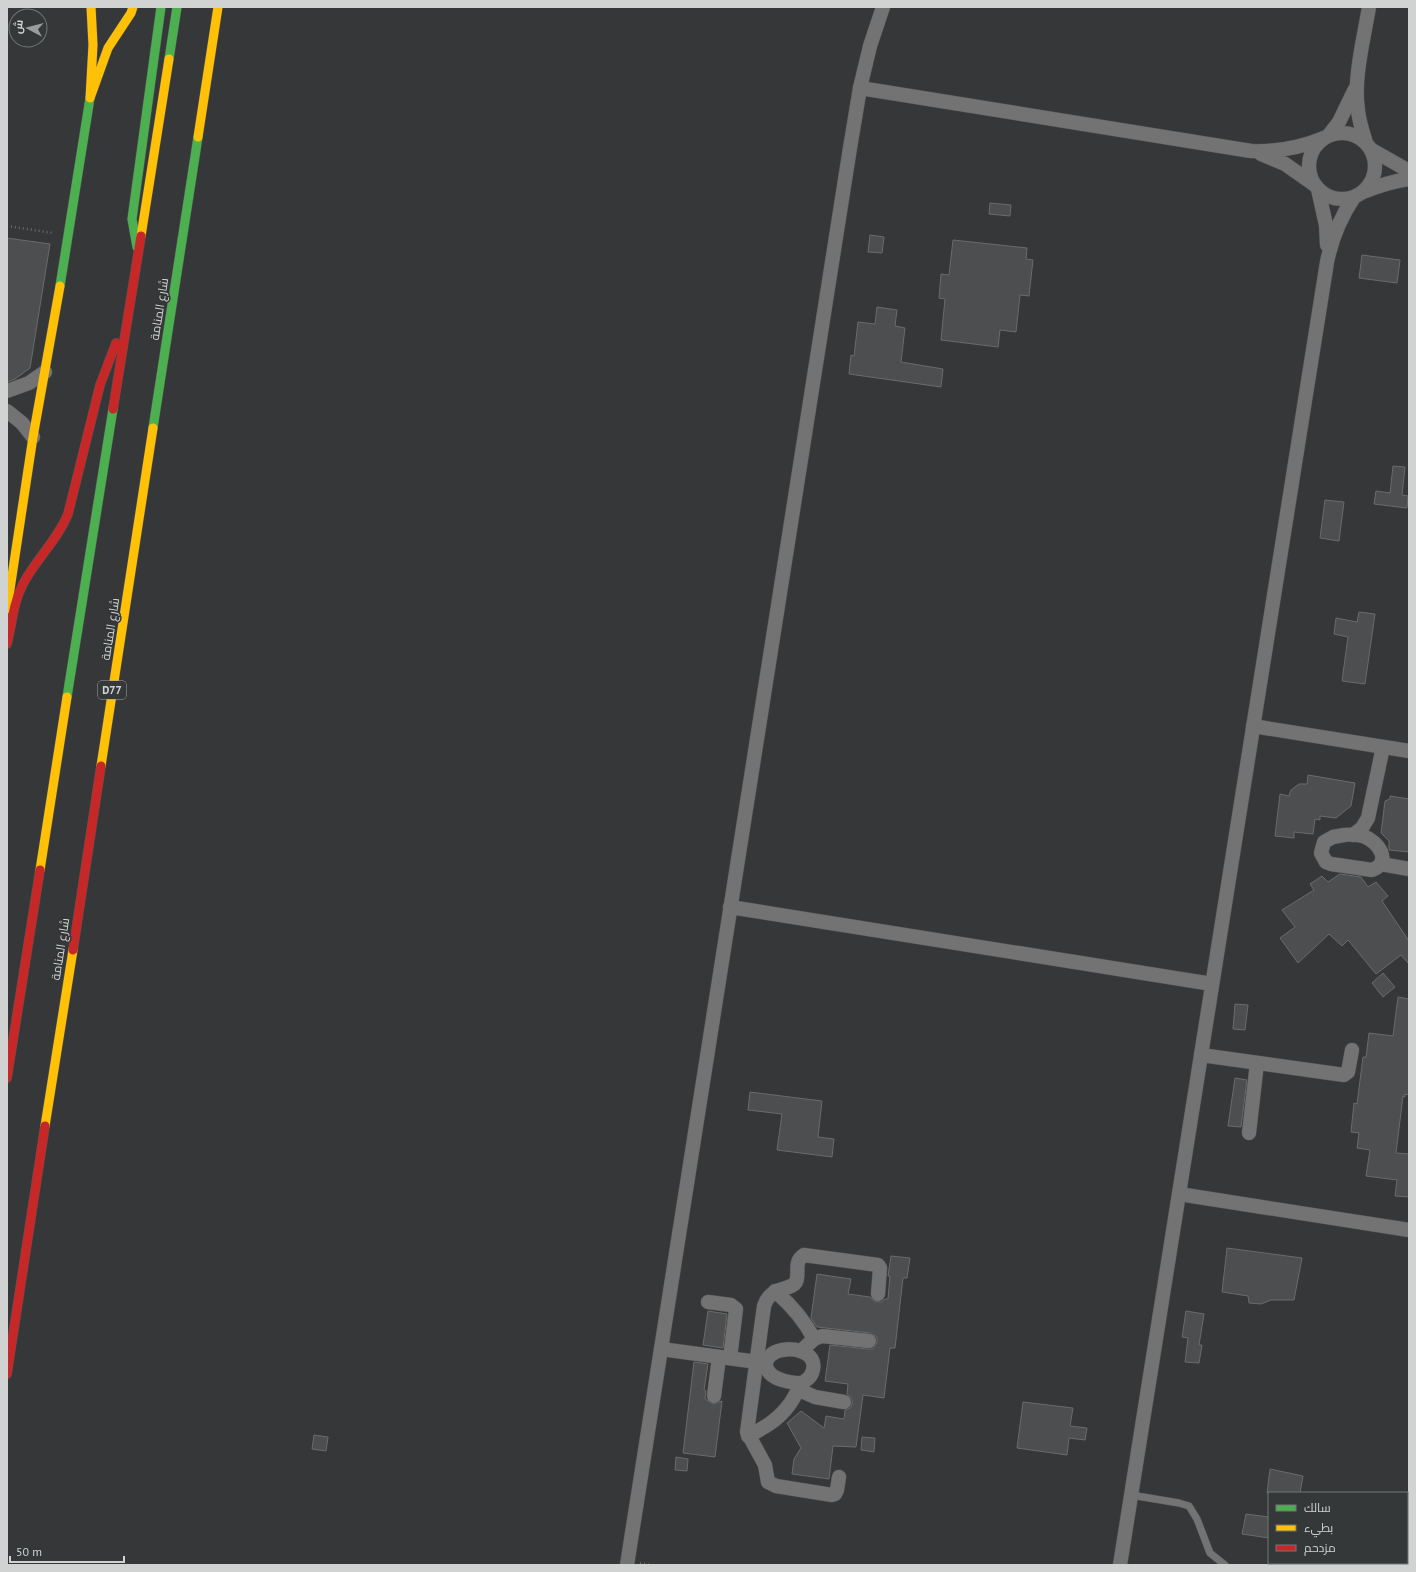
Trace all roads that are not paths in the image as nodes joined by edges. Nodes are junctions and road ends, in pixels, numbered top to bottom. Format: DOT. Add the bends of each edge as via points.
graph roads {
  1 [pos="92,7"];
  2 [pos="133,7"];
  3 [pos="161,7"];
  4 [pos="177,7"];
  5 [pos="218,7"];
  6 [pos="883,7"];
  7 [pos="1369,7"];
  8 [pos="1358,75"];
  9 [pos="860,88"];
  10 [pos="90,98"];
  11 [pos="1327,137"];
  12 [pos="1369,147"];
  13 [pos="1251,151"];
  14 [pos="1409,171"];
  15 [pos="1409,180"];
  16 [pos="1317,187"];
  17 [pos="1358,195"];
  18 [pos="137,250"];
  19 [pos="1327,262"];
  20 [pos="127,319"];
  21 [pos="45,372"];
  22 [pos="7,391"];
  23 [pos="7,411"];
  24 [pos="33,437"];
  25 [pos="7,609"];
  26 [pos="7,644"];
  27 [pos="1253,726"];
  28 [pos="1383,747"];
  29 [pos="1409,751"];
  30 [pos="1353,835"];
  31 [pos="1381,864"];
  32 [pos="1409,869"];
  33 [pos="730,907"];
  34 [pos="1212,984"];
  35 [pos="1352,1050"];
  36 [pos="1201,1055"];
  37 [pos="1257,1063"];
  38 [pos="7,1078"];
  39 [pos="1248,1132"];
  40 [pos="1179,1194"];
  41 [pos="1409,1230"];
  42 [pos="775,1291"];
  43 [pos="878,1294"];
  44 [pos="708,1302"];
  45 [pos="814,1339"];
  46 [pos="869,1341"];
  47 [pos="661,1349"];
  48 [pos="801,1351"];
  49 [pos="725,1357"];
  50 [pos="761,1362"];
  51 [pos="7,1374"];
  52 [pos="801,1387"];
  53 [pos="714,1396"];
  54 [pos="844,1402"];
  55 [pos="748,1436"];
  56 [pos="839,1477"];
  57 [pos="1131,1495"];
  58 [pos="627,1565"];
  59 [pos="1120,1565"];
  60 [pos="1225,1565"];
  1 -- 10 [label="main road"];
  2 -- 10 [label="main road" via="106,53"];
  3 -- 18 [label="main road" via="132,219"];
  4 -- 18 [label="main road"];
  5 -- 51 [label="main road, شارع المنامة / D77"];
  6 -- 9 [label="street"];
  7 -- 8 [label="street"];
  8 -- 11 [label="street" via="1347,107"];
  8 -- 12 [label="street" via="1358,110"];
  9 -- 13 [label="street"];
  9 -- 33 [label="street"];
  10 -- 21 [label="main road"];
  11 -- 12 [label="street" via="1349,133 1358,136"];
  11 -- 13 [label="street" via="1288,150"];
  11 -- 16 [label="street" via="1316,145 1311,155 1311,176"];
  12 -- 14 [label="street"];
  12 -- 17 [label="street" via="1375,161 1375,173 1370,184"];
  13 -- 16 [label="street" via="1285,164"];
  15 -- 17 [label="street" via="1379,186"];
  16 -- 17 [label="street" via="1329,196 1341,199"];
  16 -- 19 [label="street" via="1326,225"];
  17 -- 19 [label="street" via="1344,212 1336,228"];
  18 -- 20 [label="main road"];
  19 -- 27 [label="street"];
  20 -- 26 [label="main road" via="102,376 65,522 56,540 36,562 20,589"];
  20 -- 38 [label="main road"];
  21 -- 22 [label="street"];
  21 -- 24 [label="main road"];
  23 -- 24 [label="street" via="22,423"];
  24 -- 25 [label="main road"];
  27 -- 28 [label="street"];
  27 -- 34 [label="street"];
  28 -- 29 [label="street"];
  28 -- 30 [label="street" via="1368,818 1362,828"];
  30 -- 31 [label="street" via="1367,838 1379,848 1382,853"];
  30 -- 31 [label="street" via="1333,836 1324,842 1321,853 1326,862 1372,870"];
  31 -- 32 [label="street"];
  33 -- 34 [label="street"];
  33 -- 47 [label="street"];
  34 -- 36 [label="street"];
  35 -- 37 [label="street" via="1348,1072 1344,1075"];
  36 -- 37 [label="street"];
  36 -- 40 [label="street"];
  37 -- 39 [label="street"];
  40 -- 41 [label="street"];
  40 -- 57 [label="street"];
  42 -- 43 [label="street" via="796,1282 797,1262 804,1255 809,1255 878,1265"];
  42 -- 45 [label="street" via="797,1312"];
  42 -- 50 [label="street" via="764,1306"];
  44 -- 49 [label="street" via="731,1305 736,1309"];
  45 -- 46 [label="street" via="822,1336"];
  45 -- 48 [label="street"];
  47 -- 49 [label="street"];
  47 -- 58 [label="street"];
  48 -- 50 [label="street" via="779,1350"];
  48 -- 52 [label="street" via="812,1360 814,1367 812,1374"];
  49 -- 50 [label="street"];
  49 -- 53 [label="street"];
  50 -- 52 [label="street" via="776,1377"];
  50 -- 55 [label="street" via="747,1427"];
  52 -- 54 [label="street" via="815,1397"];
  52 -- 55 [label="street" via="778,1418"];
  55 -- 56 [label="street" via="766,1465 768,1482 772,1485 832,1495 837,1490"];
  57 -- 59 [label="street"];
  57 -- 60 [label="lane" via="1179,1502 1189,1506 1197,1519 1210,1554"];
}
